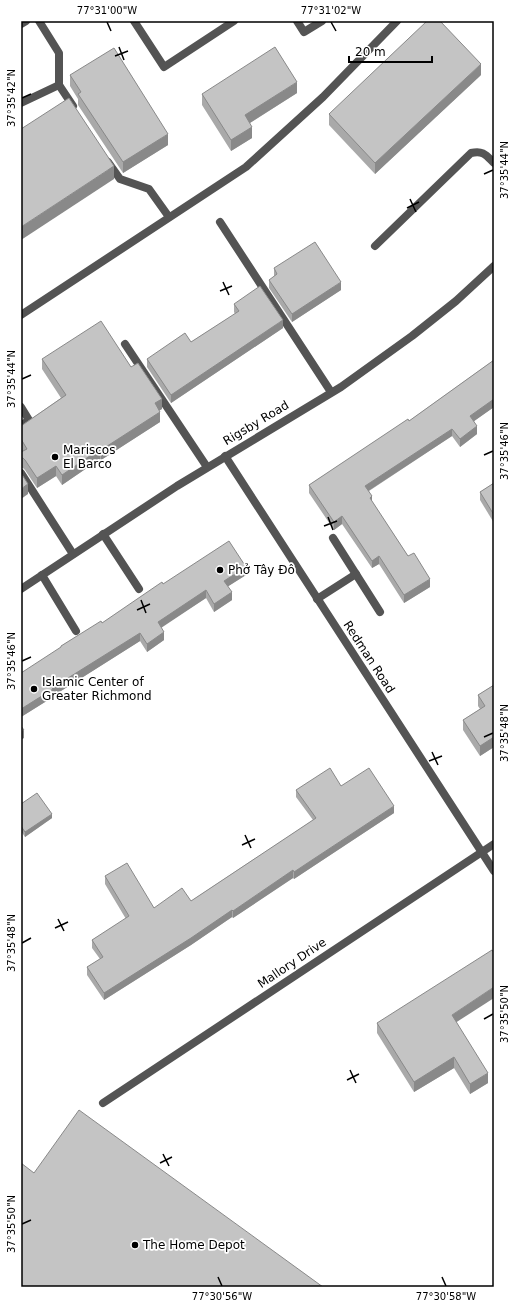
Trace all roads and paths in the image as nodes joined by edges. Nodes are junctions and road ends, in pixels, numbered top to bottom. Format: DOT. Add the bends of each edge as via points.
graph roads {
  1 [pos="26,21"];
  2 [pos="39,21"];
  3 [pos="134,21"];
  4 [pos="234,21"];
  5 [pos="297,21"];
  6 [pos="322,21"];
  7 [pos="397,21"];
  8 [pos="21,24"];
  9 [pos="59,85"];
  10 [pos="21,103"];
  11 [pos="76,112"];
  12 [pos="102,152"];
  13 [pos="494,163"];
  14 [pos="169,217"];
  15 [pos="220,222"];
  16 [pos="375,246"];
  17 [pos="494,266"];
  18 [pos="21,315"];
  19 [pos="125,344"];
  20 [pos="331,392"];
  21 [pos="21,407"];
  22 [pos="21,426"];
  23 [pos="225,456"];
  24 [pos="207,467"];
  25 [pos="21,473"];
  26 [pos="103,534"];
  27 [pos="333,538"];
  28 [pos="73,554"];
  29 [pos="356,574"];
  30 [pos="42,575"];
  31 [pos="21,589"];
  32 [pos="139,589"];
  33 [pos="317,599"];
  34 [pos="380,612"];
  35 [pos="76,631"];
  36 [pos="494,844"];
  37 [pos="482,852"];
  38 [pos="494,871"];
  39 [pos="103,1103"];
  1 -- 8 [label="street"];
  2 -- 9 [label="street" via="59,53"];
  3 -- 4 [label="street" via="164,66"];
  5 -- 6 [label="street" via="304,32"];
  7 -- 14 [label="street" via="323,97 246,167"];
  9 -- 10 [label="street"];
  9 -- 11 [label="street"];
  12 -- 14 [label="street" via="120,179 149,189"];
  13 -- 16 [label="street" via="479,151 471,152"];
  14 -- 18 [label="street"];
  15 -- 20 [label="street"];
  17 -- 20 [label="street, Rigsby Road" via="412,336"];
  19 -- 24 [label="street"];
  20 -- 23 [label="street, Rigsby Road"];
  21 -- 22 [label="street" via="29,420"];
  23 -- 24 [label="street, Rigsby Road"];
  23 -- 33 [label="street, Redman Road"];
  24 -- 26 [label="street, Rigsby Road"];
  25 -- 28 [label="street"];
  26 -- 28 [label="street, Rigsby Road"];
  26 -- 32 [label="street"];
  27 -- 29 [label="street"];
  28 -- 30 [label="street, Rigsby Road"];
  29 -- 33 [label="street"];
  29 -- 34 [label="street"];
  30 -- 31 [label="street, Rigsby Road"];
  30 -- 35 [label="street"];
  33 -- 37 [label="street, Redman Road"];
  36 -- 37 [label="street, Mallory Drive"];
  37 -- 38 [label="street, Redman Road"];
  37 -- 39 [label="street, Mallory Drive"];
}
